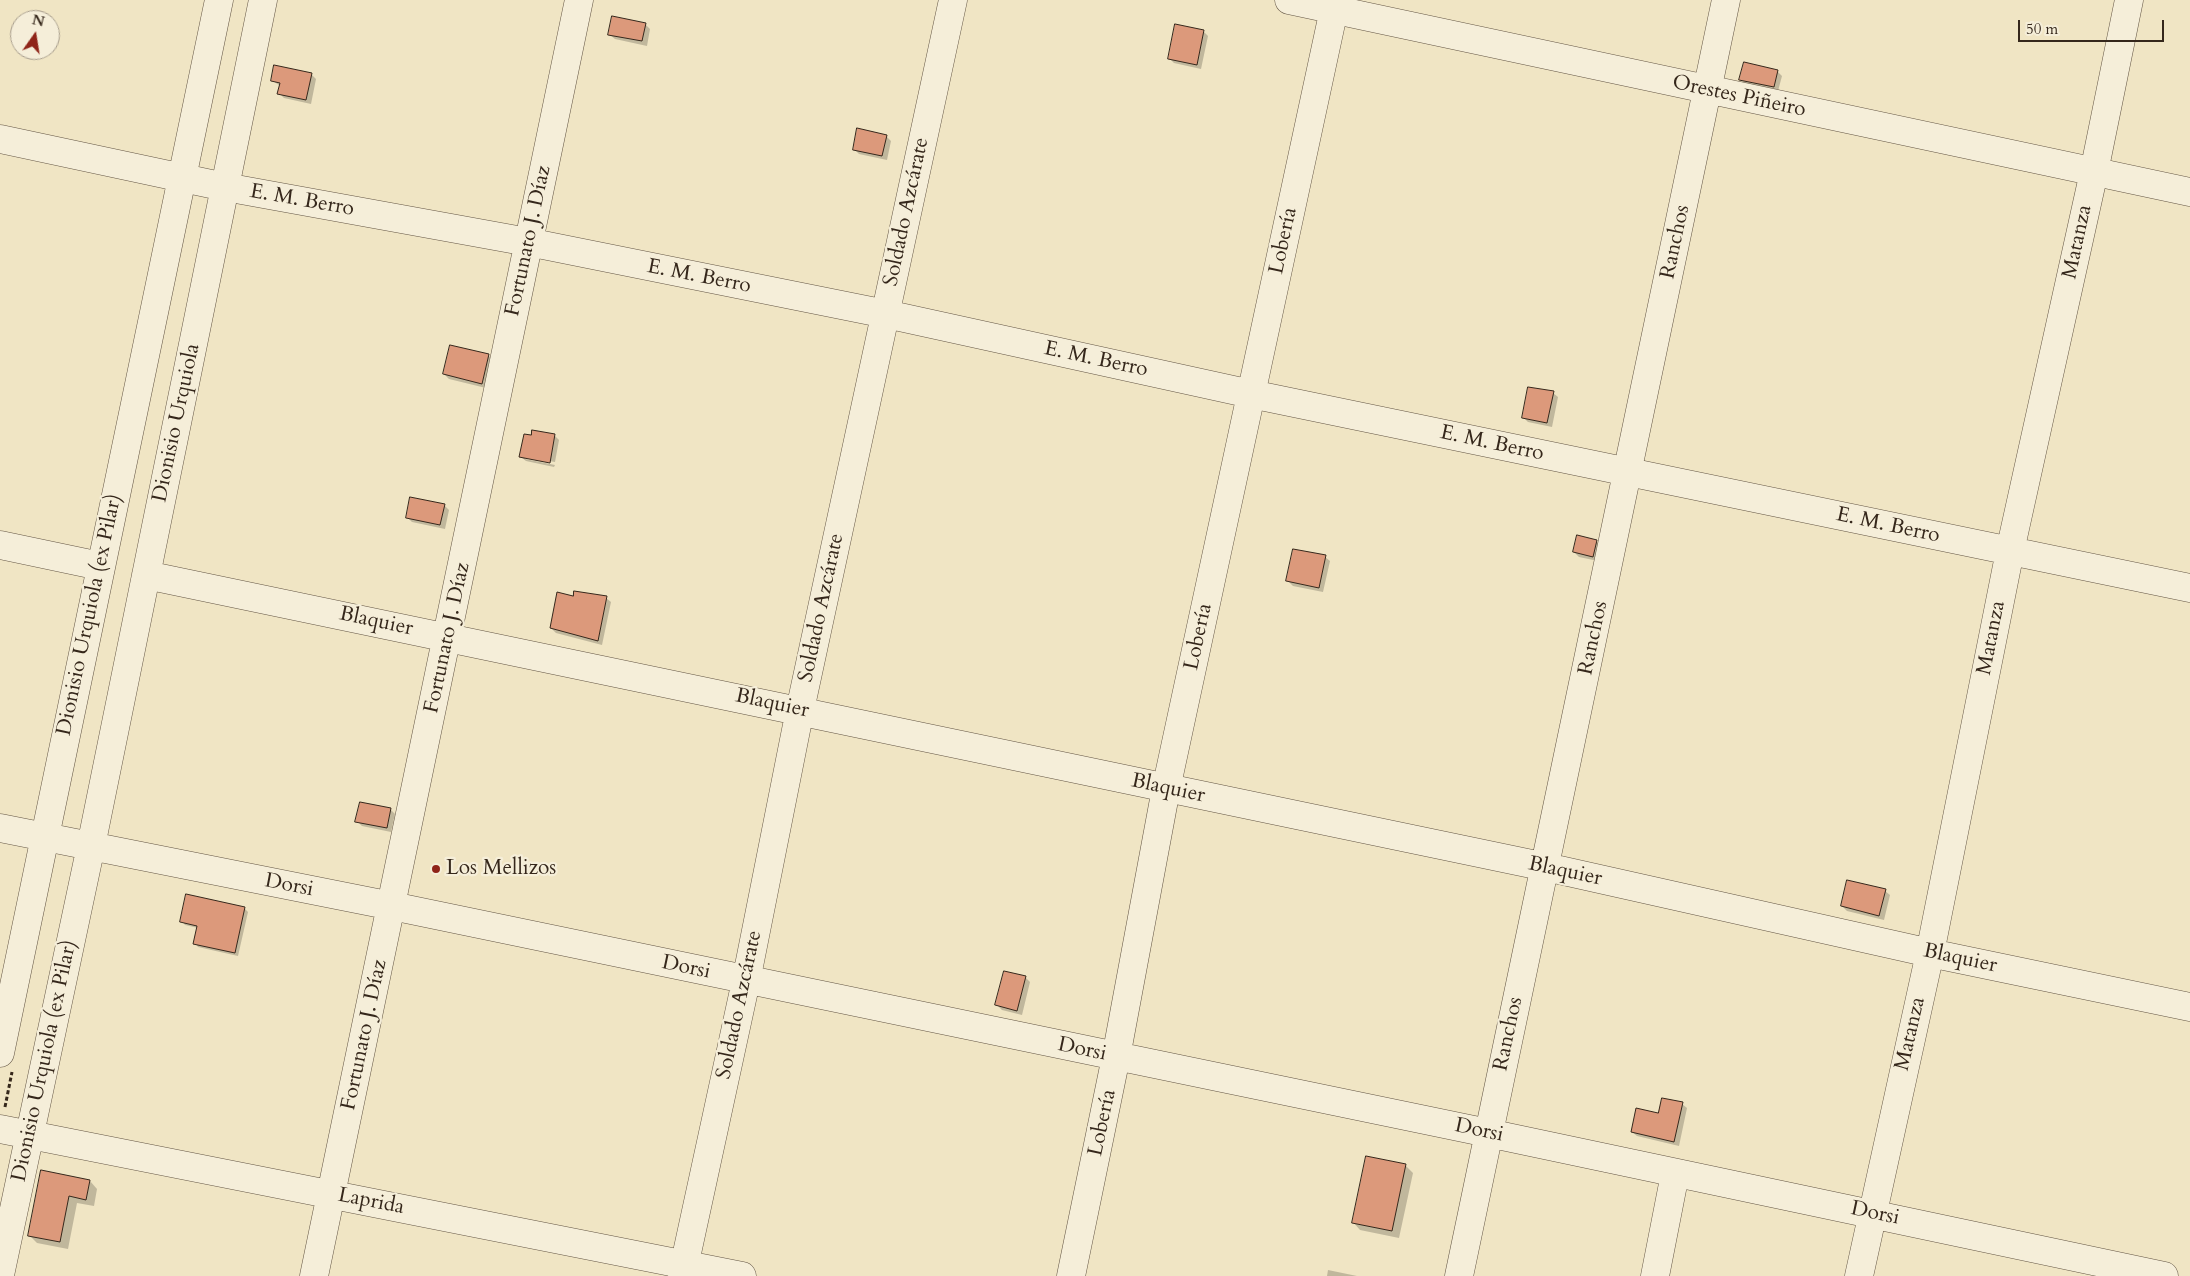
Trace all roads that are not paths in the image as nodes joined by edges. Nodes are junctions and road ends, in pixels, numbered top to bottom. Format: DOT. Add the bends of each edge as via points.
graph roads {
  1 [pos="219,0"];
  2 [pos="264,0"];
  3 [pos="579,0"];
  4 [pos="953,0"];
  5 [pos="1289,0"];
  6 [pos="1726,0"];
  7 [pos="2129,0"];
  8 [pos="1335,5"];
  9 [pos="1708,90"];
  10 [pos="0,139"];
  11 [pos="2094,172"];
  12 [pos="182,177"];
  13 [pos="225,187"];
  14 [pos="2190,192"];
  15 [pos="528,242"];
  16 [pos="886,314"];
  17 [pos="1251,394"];
  18 [pos="1628,472"];
  19 [pos="0,545"];
  20 [pos="2010,551"];
  21 [pos="100,566"];
  22 [pos="146,575"];
  23 [pos="2190,588"];
  24 [pos="448,637"];
  25 [pos="800,710"];
  26 [pos="1166,789"];
  27 [pos="0,828"];
  28 [pos="44,836"];
  29 [pos="90,846"];
  30 [pos="1546,868"];
  31 [pos="392,906"];
  32 [pos="1930,953"];
  33 [pos="746,981"];
  34 [pos="2190,1007"];
  35 [pos="0,1053"];
  36 [pos="1116,1057"];
  37 [pos="0,1129"];
  38 [pos="1488,1133"];
  39 [pos="30,1135"];
  40 [pos="1674,1174"];
  41 [pos="331,1194"];
  42 [pos="1872,1213"];
  43 [pos="684,1270"];
  44 [pos="0,1276"];
  45 [pos="314,1276"];
  46 [pos="742,1276"];
  47 [pos="1071,1276"];
  48 [pos="1460,1276"];
  49 [pos="1655,1276"];
  50 [pos="1859,1276"];
  51 [pos="2164,1276"];
  1 -- 12 [label="street"];
  2 -- 13 [label="street, Dionisio Urquiola"];
  3 -- 15 [label="street, Fortunato J. Díaz"];
  4 -- 16 [label="street, Soldado Azcárate"];
  5 -- 8 [label="street, Orestes Piñeiro"];
  6 -- 9 [label="street, Ranchos"];
  7 -- 11 [label="street, Matanza"];
  8 -- 9 [label="street, Orestes Piñeiro"];
  8 -- 17 [label="street, Lobería"];
  9 -- 11 [label="street, Orestes Piñeiro"];
  9 -- 18 [label="street, Ranchos"];
  10 -- 12 [label="street, E. M. Berro"];
  11 -- 14 [label="street, Orestes Piñeiro"];
  11 -- 20 [label="street, Matanza"];
  12 -- 13 [label="street, E. M. Berro"];
  12 -- 21 [label="street, Dionisio Urquiola (ex Pilar)"];
  13 -- 15 [label="street, E. M. Berro"];
  13 -- 22 [label="street, Dionisio Urquiola"];
  15 -- 16 [label="street, E. M. Berro"];
  15 -- 24 [label="street, Fortunato J. Díaz"];
  16 -- 17 [label="street, E. M. Berro"];
  16 -- 25 [label="street, Soldado Azcárate"];
  17 -- 18 [label="street, E. M. Berro"];
  17 -- 26 [label="street, Lobería"];
  18 -- 20 [label="street, E. M. Berro"];
  18 -- 30 [label="street, Ranchos"];
  19 -- 21 [label="street"];
  20 -- 23 [label="street, E. M. Berro"];
  20 -- 32 [label="street, Matanza"];
  21 -- 28 [label="street, Dionisio Urquiola (ex Pilar)"];
  22 -- 24 [label="street, Blaquier"];
  22 -- 29 [label="street, Dionisio Urquiola"];
  24 -- 25 [label="street, Blaquier"];
  24 -- 31 [label="street, Fortunato J. Díaz"];
  25 -- 26 [label="street, Blaquier"];
  25 -- 33 [label="street, Soldado Azcárate"];
  26 -- 30 [label="street, Blaquier"];
  26 -- 36 [label="street, Lobería"];
  27 -- 28 [label="street, Dorsi"];
  28 -- 29 [label="street, Dorsi"];
  28 -- 35 [label="street, Dionisio Urquiola (ex Pilar)"];
  29 -- 31 [label="street, Dorsi"];
  29 -- 39 [label="street, Dionisio Urquiola (ex Pilar)"];
  30 -- 32 [label="street, Blaquier"];
  30 -- 38 [label="street, Ranchos"];
  31 -- 33 [label="street, Dorsi"];
  31 -- 41 [label="street, Fortunato J. Díaz"];
  32 -- 34 [label="street, Blaquier"];
  32 -- 42 [label="street, Matanza"];
  33 -- 36 [label="street, Dorsi"];
  33 -- 43 [label="street, Soldado Azcárate"];
  36 -- 38 [label="street, Dorsi"];
  36 -- 47 [label="street, Lobería"];
  37 -- 39 [label="street, Laprida"];
  38 -- 40 [label="street, Dorsi"];
  38 -- 48 [label="street, Ranchos"];
  39 -- 41 [label="street, Laprida"];
  39 -- 44 [label="street, Dionisio Urquiola (ex Pilar)"];
  40 -- 42 [label="street, Dorsi"];
  40 -- 49 [label="street"];
  41 -- 43 [label="street, Laprida"];
  41 -- 45 [label="street, Fortunato J. Díaz"];
  42 -- 50 [label="street, Matanza"];
  42 -- 51 [label="street, Dorsi"];
  43 -- 46 [label="street, Laprida"];
}
